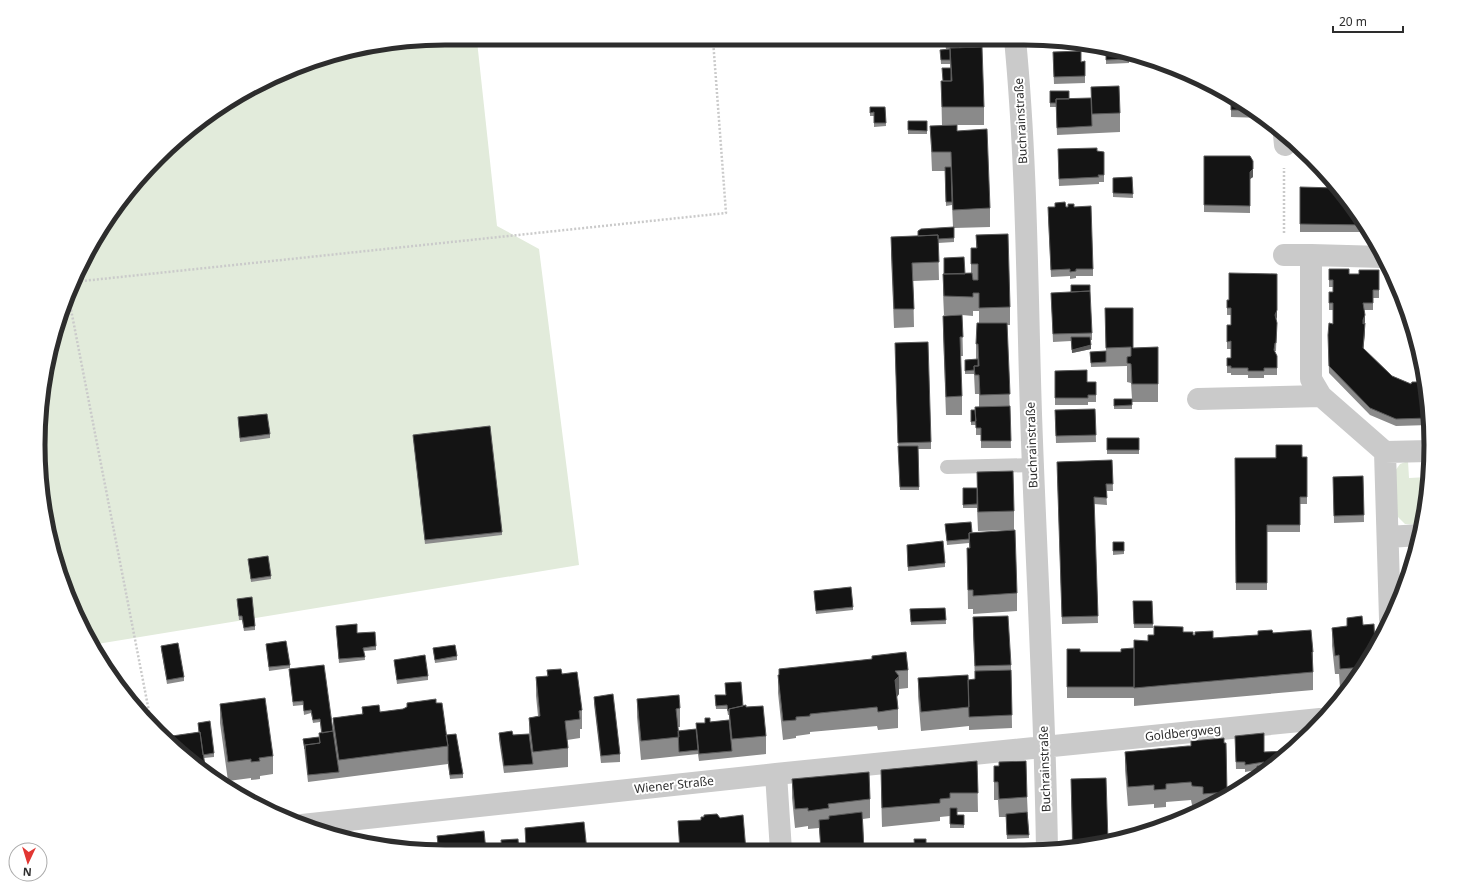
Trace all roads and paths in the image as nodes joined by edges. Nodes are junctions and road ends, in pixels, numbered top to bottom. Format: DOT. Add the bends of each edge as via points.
graph roads {
  1 [pos="714,45"];
  2 [pos="1016,45"];
  3 [pos="1284,140"];
  4 [pos="1284,255"];
  5 [pos="1310,255"];
  6 [pos="1377,257"];
  7 [pos="80,281"];
  8 [pos="70,305"];
  9 [pos="1320,396"];
  10 [pos="1198,399"];
  11 [pos="1424,451"];
  12 [pos="1385,452"];
  13 [pos="1033,465"];
  14 [pos="946,467"];
  15 [pos="1413,535"];
  16 [pos="1388,537"];
  17 [pos="1390,607"];
  18 [pos="150,715"];
  19 [pos="1315,719"];
  20 [pos="1045,746"];
  21 [pos="776,774"];
  22 [pos="315,824"];
  23 [pos="1048,844"];
  24 [pos="781,845"];
  1 -- 7 [label="path" via="726,213"];
  2 -- 13 [label="street, Buchrainstraße" via="1022,113"];
  3 -- 4 [label="path"];
  4 -- 5 [label="street"];
  5 -- 6 [label="street"];
  5 -- 9 [label="street" via="1311,379"];
  8 -- 18 [label="path"];
  9 -- 10 [label="street"];
  9 -- 12 [label="street"];
  11 -- 12 [label="street"];
  12 -- 16 [label="street"];
  13 -- 14 [label="lane"];
  13 -- 20 [label="street, Buchrainstraße"];
  15 -- 16 [label="street"];
  16 -- 17 [label="street"];
  19 -- 20 [label="street, Goldbergweg"];
  20 -- 21 [label="street, Wiener Straße"];
  20 -- 23 [label="street, Buchrainstraße"];
  21 -- 22 [label="street, Wiener Straße"];
  21 -- 24 [label="street"];
}
